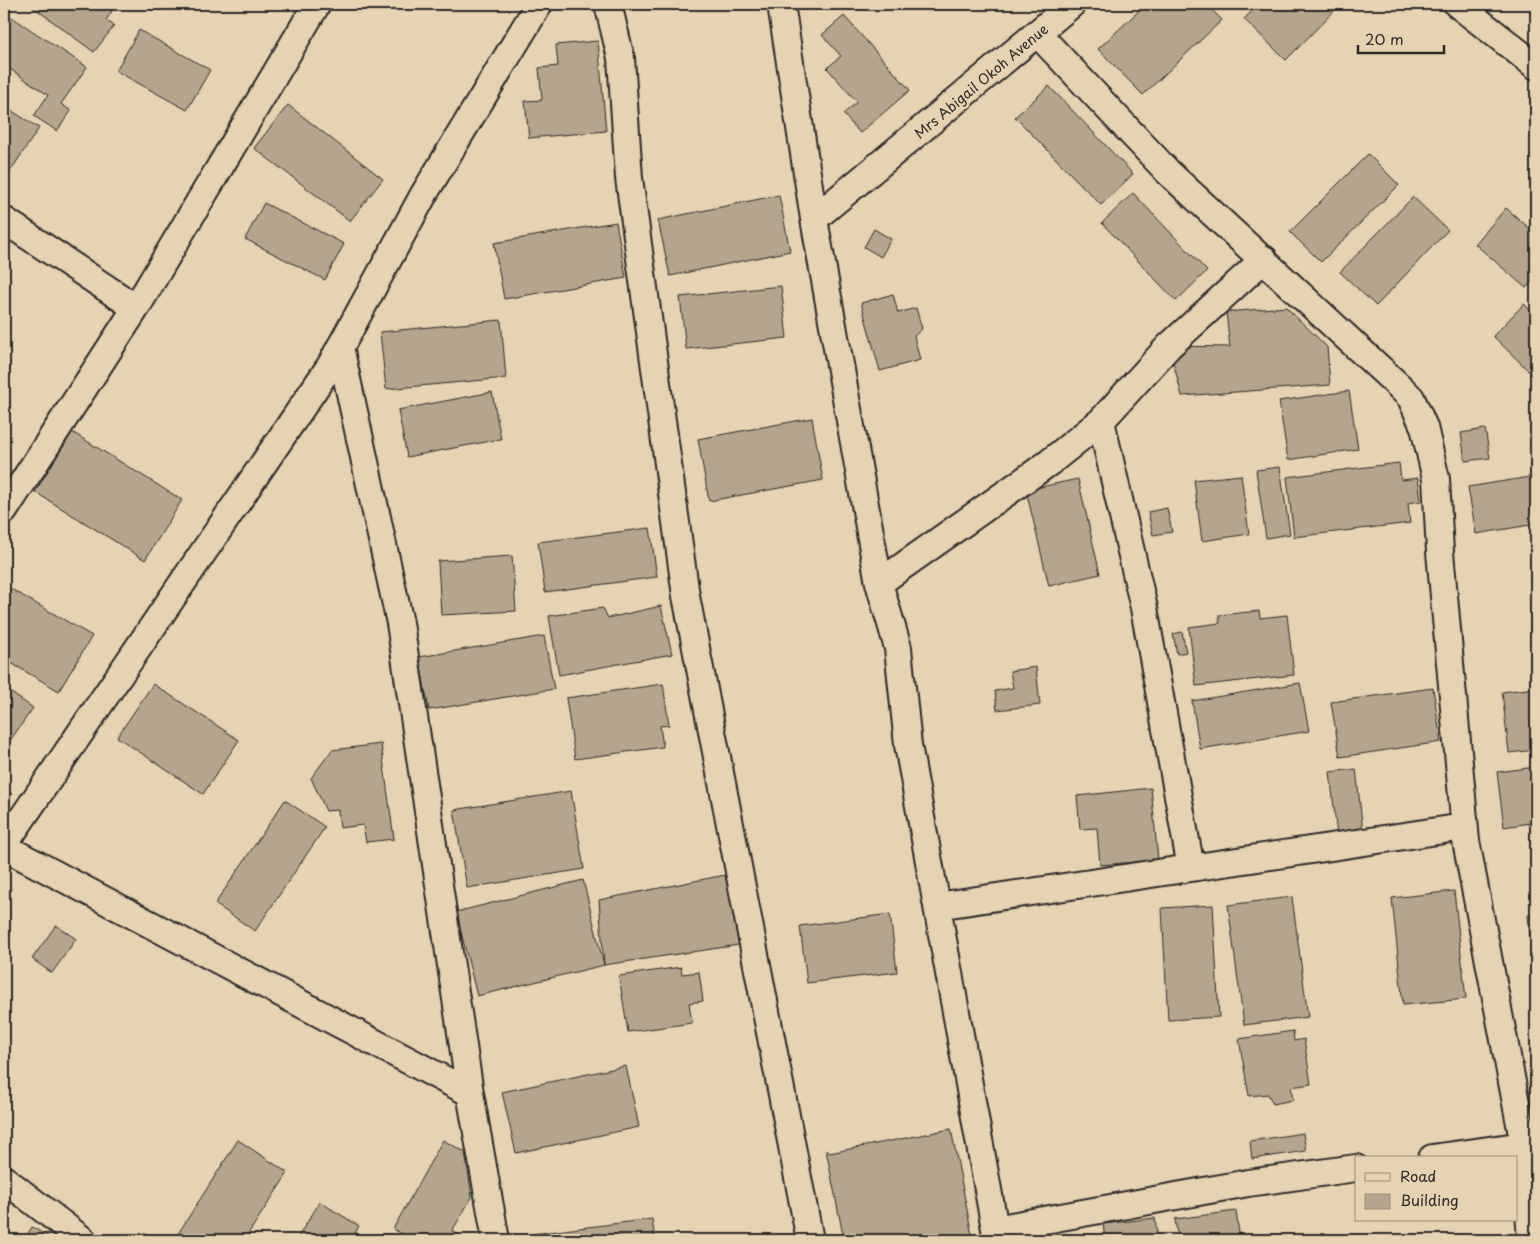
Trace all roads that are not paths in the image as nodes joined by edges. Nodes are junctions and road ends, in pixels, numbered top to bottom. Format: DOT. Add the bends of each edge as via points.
graph roads {
  1 [pos="317,4"];
  2 [pos="538,4"];
  3 [pos="608,4"];
  4 [pos="781,4"];
  5 [pos="1072,4"];
  6 [pos="1457,4"];
  7 [pos="1038,34"];
  8 [pos="1536,66"];
  9 [pos="814,219"];
  10 [pos="4,220"];
  11 [pos="1264,259"];
  12 [pos="136,308"];
  13 [pos="340,346"];
  14 [pos="1101,421"];
  15 [pos="4,511"];
  16 [pos="879,584"];
  17 [pos="1464,827"];
  18 [pos="4,846"];
  19 [pos="1191,868"];
  20 [pos="937,906"];
  21 [pos="470,1093"];
  22 [pos="1524,1145"];
  23 [pos="1446,1156"];
  24 [pos="1355,1168"];
  25 [pos="4,1179"];
  26 [pos="996,1235"];
  27 [pos="83,1240"];
  28 [pos="496,1240"];
  29 [pos="810,1240"];
  30 [pos="1531,1240"];
  1 -- 12 [label="street"];
  2 -- 13 [label="street" via="424,194"];
  3 -- 29 [label="street" via="621,58 629,178 686,596"];
  4 -- 9 [label="street"];
  5 -- 7 [label="street, Mrs Abigail Okoh Avenue"];
  6 -- 8 [label="street"];
  7 -- 9 [label="street, Mrs Abigail Okoh Avenue"];
  7 -- 11 [label="street" via="1168,172"];
  9 -- 16 [label="street"];
  10 -- 12 [label="street"];
  11 -- 14 [label="street" via="1169,346"];
  11 -- 17 [label="street" via="1411,398 1424,427 1436,479"];
  12 -- 15 [label="street"];
  13 -- 18 [label="street" via="330,366"];
  13 -- 21 [label="street" via="400,623"];
  14 -- 16 [label="street" via="1050,462"];
  14 -- 19 [label="street" via="1144,608"];
  16 -- 20 [label="street" via="898,648 908,745"];
  17 -- 19 [label="street"];
  17 -- 22 [label="street"];
  18 -- 21 [label="street"];
  19 -- 20 [label="street"];
  20 -- 26 [label="street"];
  21 -- 28 [label="street"];
  22 -- 23 [label="street"];
  22 -- 30 [label="street"];
  24 -- 26 [label="street" via="1248,1183"];
  25 -- 27 [label="street"];
}
